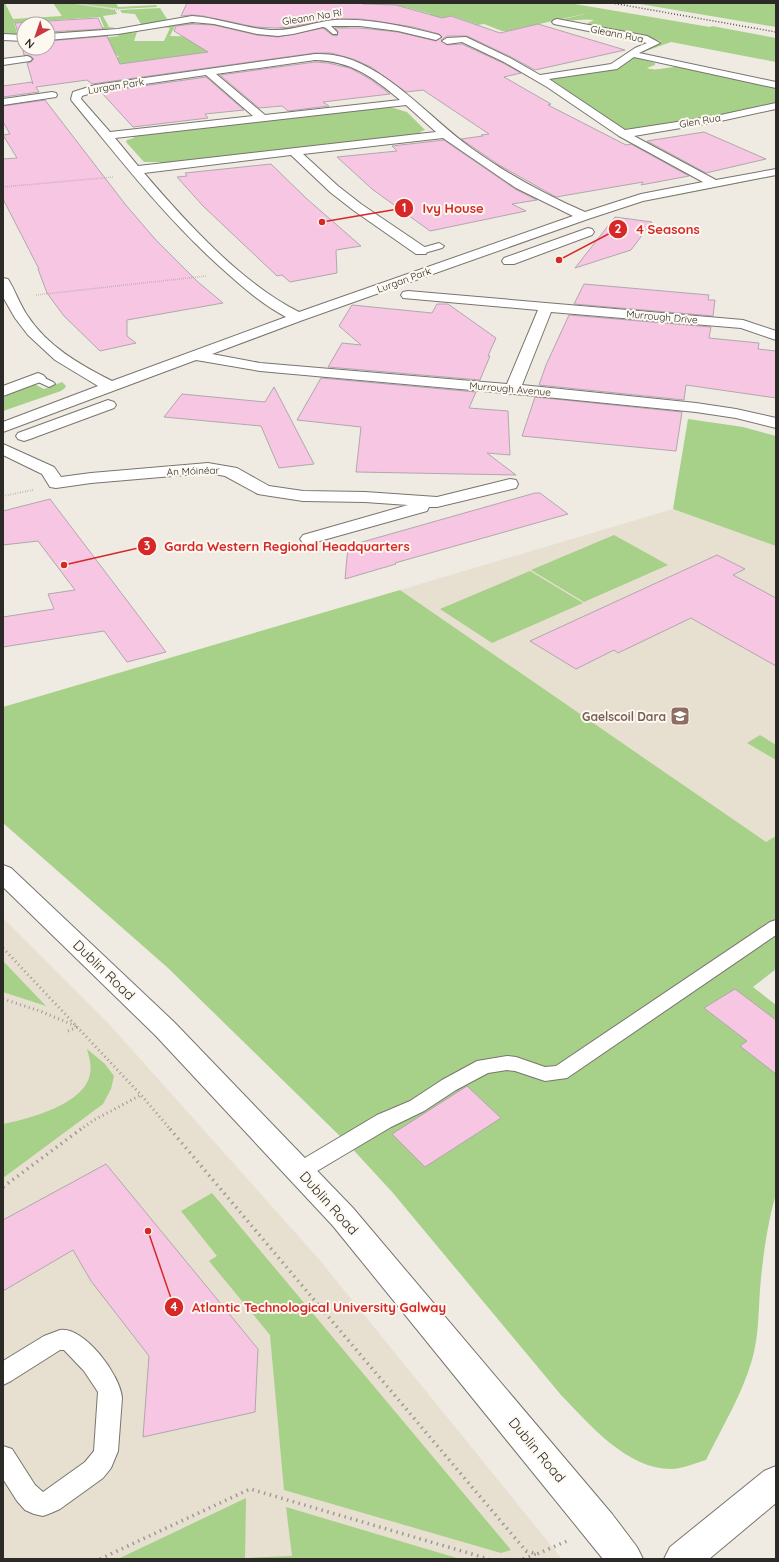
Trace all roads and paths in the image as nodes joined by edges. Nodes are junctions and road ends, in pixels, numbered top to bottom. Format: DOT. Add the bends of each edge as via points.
graph roads {
  1 [pos="71,3"];
  2 [pos="119,10"];
  3 [pos="590,20"];
  4 [pos="557,22"];
  5 [pos="323,25"];
  6 [pos="574,25"];
  7 [pos="335,33"];
  8 [pos="56,36"];
  9 [pos="436,37"];
  10 [pos="3,38"];
  11 [pos="16,38"];
  12 [pos="447,41"];
  13 [pos="638,56"];
  14 [pos="27,59"];
  15 [pos="3,62"];
  16 [pos="668,62"];
  17 [pos="652,69"];
  18 [pos="209,73"];
  19 [pos="538,78"];
  20 [pos="776,85"];
  21 [pos="48,97"];
  22 [pos="3,102"];
  23 [pos="409,102"];
  24 [pos="776,106"];
  25 [pos="263,119"];
  26 [pos="445,134"];
  27 [pos="623,134"];
  28 [pos="107,136"];
  29 [pos="294,152"];
  30 [pos="776,172"];
  31 [pos="138,173"];
  32 [pos="715,184"];
  33 [pos="3,187"];
  34 [pos="584,216"];
  35 [pos="588,232"];
  36 [pos="510,242"];
  37 [pos="438,246"];
  38 [pos="421,251"];
  39 [pos="534,252"];
  40 [pos="509,261"];
  41 [pos="234,273"];
  42 [pos="3,282"];
  43 [pos="408,295"];
  44 [pos="8,299"];
  45 [pos="546,307"];
  46 [pos="298,317"];
  47 [pos="776,336"];
  48 [pos="219,347"];
  49 [pos="195,356"];
  50 [pos="242,362"];
  51 [pos="44,381"];
  52 [pos="110,386"];
  53 [pos="513,389"];
  54 [pos="3,391"];
  55 [pos="62,404"];
  56 [pos="108,405"];
  57 [pos="81,415"];
  58 [pos="776,423"];
  59 [pos="3,426"];
  60 [pos="24,436"];
  61 [pos="3,449"];
  62 [pos="510,484"];
  63 [pos="437,502"];
  64 [pos="309,539"];
  65 [pos="3,873"];
  66 [pos="776,926"];
  67 [pos="3,948"];
  68 [pos="3,999"];
  69 [pos="78,1027"];
  70 [pos="68,1031"];
  71 [pos="140,1095"];
  72 [pos="300,1171"];
  73 [pos="3,1187"];
  74 [pos="3,1374"];
  75 [pos="3,1457"];
  76 [pos="776,1482"];
  77 [pos="600,1526"];
  78 [pos="537,1554"];
  79 [pos="100,1559"];
  80 [pos="489,1559"];
  81 [pos="523,1559"];
  82 [pos="625,1559"];
  83 [pos="682,1559"];
  1 -- 2 [label="path"];
  3 -- 6 [label="street, Gleann Rua"];
  4 -- 6 [label="street, Gleann Rua"];
  5 -- 7 [label="lane"];
  5 -- 8 [label="street, Gleann Na Rí" via="292,32 272,33 217,21 187,19 119,31"];
  5 -- 9 [label="street, Gleann Na Rí" via="366,24 399,28"];
  6 -- 19 [label="street, Gleann Rua" via="648,39 655,43 638,50 614,67"];
  10 -- 11 [label="street"];
  12 -- 19 [label="street" via="464,39"];
  13 -- 16 [label="street, Gleann Rua"];
  14 -- 15 [label="street"];
  16 -- 17 [label="street"];
  16 -- 20 [label="street, Gleann Rua"];
  18 -- 23 [label="street, Lurgan Park" via="315,57 334,57 353,64"];
  18 -- 25 [label="street"];
  18 -- 28 [label="street, Lurgan Park" via="95,88 77,94 76,99"];
  19 -- 27 [label="street"];
  21 -- 22 [label="street"];
  23 -- 25 [label="street"];
  23 -- 26 [label="street, Lurgan Park"];
  24 -- 27 [label="street, Glen Rua"];
  25 -- 28 [label="street"];
  26 -- 29 [label="street"];
  26 -- 34 [label="street, Lurgan Park" via="521,186 553,204"];
  27 -- 32 [label="street"];
  28 -- 31 [label="street, Lurgan Park"];
  29 -- 31 [label="street"];
  29 -- 38 [label="street, Lurgan Park" via="357,207"];
  30 -- 32 [label="street"];
  31 -- 33 [label="path"];
  31 -- 41 [label="street, Lurgan Park" via="187,230"];
  32 -- 34 [label="street, Lurgan Park" via="641,198"];
  34 -- 36 [label="street, Lurgan Park"];
  35 -- 39 [label="street"];
  36 -- 39 [label="street"];
  36 -- 46 [label="street, Lurgan Park"];
  37 -- 38 [label="lane"];
  39 -- 40 [label="street"];
  41 -- 44 [label="path"];
  41 -- 46 [label="street, Lurgan Park" via="272,304"];
  42 -- 44 [label="street"];
  43 -- 45 [label="street, Murrough Drive"];
  44 -- 52 [label="street" via="47,348 77,370"];
  45 -- 47 [label="street, Murrough Drive" via="743,324"];
  45 -- 53 [label="street"];
  46 -- 48 [label="street, Lurgan Park"];
  48 -- 49 [label="street, Lurgan Park"];
  48 -- 50 [label="street, Murrough Avenue"];
  49 -- 50 [label="street, Murrough Avenue"];
  49 -- 52 [label="street, Lurgan Park"];
  50 -- 53 [label="street, Murrough Avenue" via="260,367 340,375"];
  51 -- 54 [label="street"];
  52 -- 55 [label="street, Lurgan Park"];
  53 -- 58 [label="street, Murrough Avenue" via="677,406"];
  55 -- 57 [label="street"];
  55 -- 59 [label="street, Lurgan Park"];
  56 -- 57 [label="street"];
  57 -- 60 [label="street"];
  61 -- 63 [label="street, An Móinéar" via="48,471 56,483 208,468 231,472 264,490 279,493"];
  62 -- 63 [label="street, An Móinéar"];
  63 -- 64 [label="street, An Móinéar"];
  65 -- 72 [label="street, Dublin Road" via="129,994"];
  66 -- 72 [label="lane" via="560,1073 544,1074 507,1063 484,1066"];
  67 -- 69 [label="path"];
  68 -- 69 [label="path"];
  69 -- 70 [label="path"];
  69 -- 71 [label="path"];
  71 -- 73 [label="path" via="94,1120"];
  71 -- 78 [label="path" via="518,1542 526,1551"];
  72 -- 77 [label="street, Dublin Road" via="343,1217"];
  74 -- 75 [label="lane" via="52,1343 68,1340 101,1375 110,1391 106,1451 102,1460 94,1470 51,1501 42,1504 34,1502"];
  76 -- 83 [label="street"];
  77 -- 78 [label="path"];
  77 -- 82 [label="street, Dublin Road"];
  78 -- 81 [label="path"];
  79 -- 80 [label="path" via="250,1489"];
}
